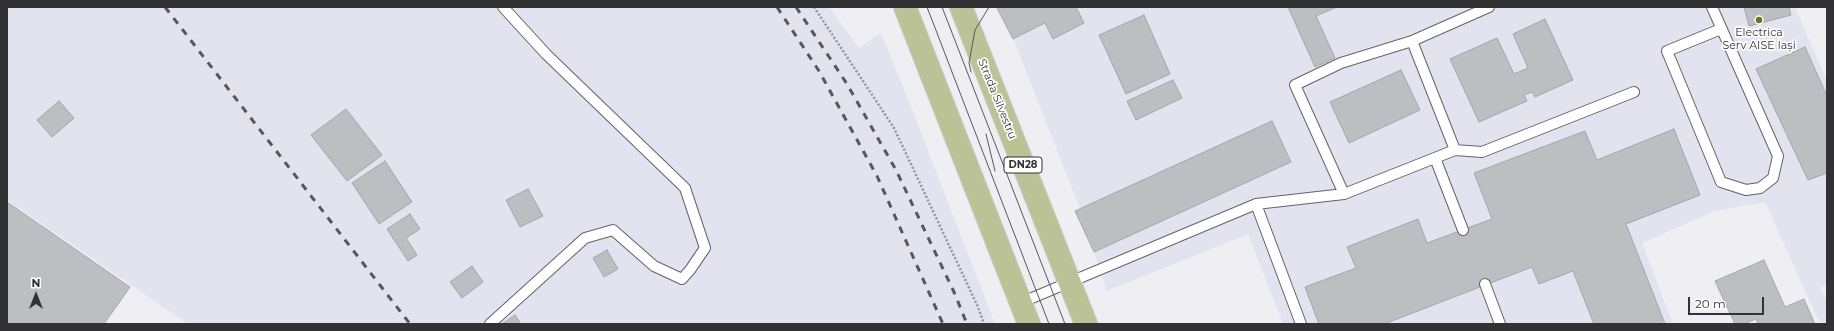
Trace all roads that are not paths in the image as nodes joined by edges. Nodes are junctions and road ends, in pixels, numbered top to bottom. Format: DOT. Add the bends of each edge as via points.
graph roads {
  1 [pos="503,7"];
  2 [pos="904,7"];
  3 [pos="961,7"];
  4 [pos="1489,7"];
  5 [pos="1712,7"];
  6 [pos="1465,12"];
  7 [pos="1721,29"];
  8 [pos="1412,40"];
  9 [pos="1634,92"];
  10 [pos="1455,150"];
  11 [pos="1435,158"];
  12 [pos="1344,194"];
  13 [pos="1256,204"];
  14 [pos="1463,230"];
  15 [pos="1070,283"];
  16 [pos="1485,284"];
  17 [pos="1020,303"];
  18 [pos="490,324"];
  19 [pos="1029,324"];
  20 [pos="1086,324"];
  21 [pos="1301,324"];
  22 [pos="1500,324"];
  1 -- 18 [label="lane" via="546,54 685,188 705,248 682,279 654,266 613,230 585,238"];
  2 -- 17 [label="main road"];
  3 -- 15 [label="main road, Strada Silvestru / DN28"];
  4 -- 6 [label="lane"];
  5 -- 7 [label="lane"];
  6 -- 8 [label="lane"];
  7 -- 7 [label="lane" via="1778,156 1773,178 1760,188 1746,190 1721,182 1667,51"];
  8 -- 10 [label="lane"];
  8 -- 12 [label="lane" via="1341,62 1295,85"];
  9 -- 10 [label="lane" via="1482,152"];
  10 -- 11 [label="lane"];
  11 -- 12 [label="lane"];
  11 -- 14 [label="lane"];
  12 -- 13 [label="lane"];
  13 -- 15 [label="lane"];
  13 -- 21 [label="lane"];
  15 -- 17 [label="lane"];
  15 -- 20 [label="main road, Strada Silvestru / DN28"];
  16 -- 22 [label="lane"];
  17 -- 19 [label="main road"];
}
